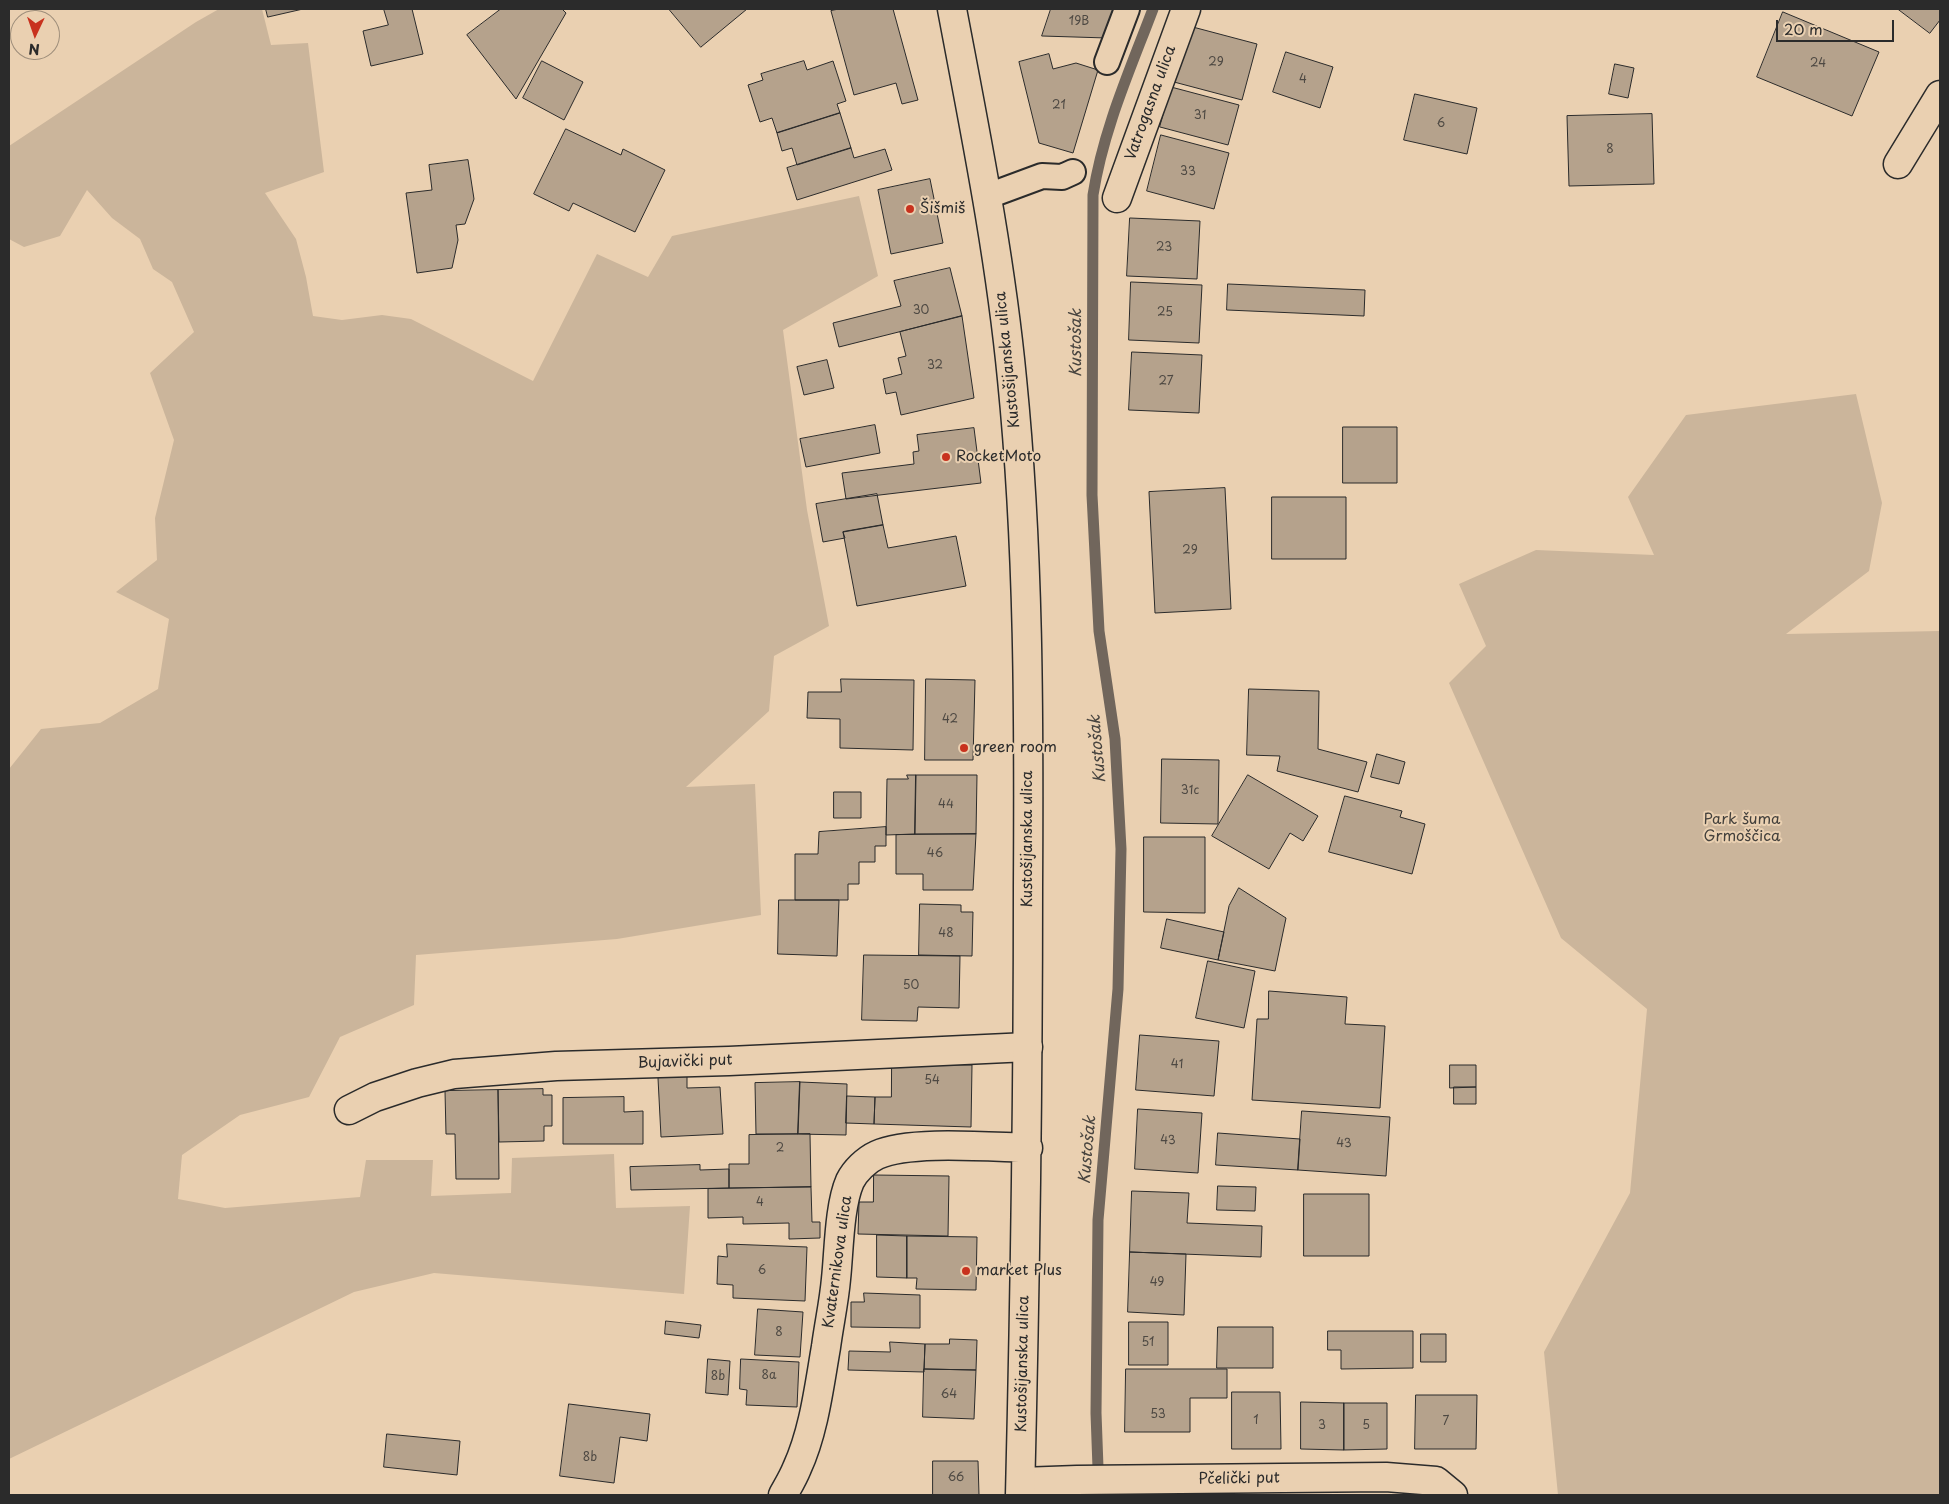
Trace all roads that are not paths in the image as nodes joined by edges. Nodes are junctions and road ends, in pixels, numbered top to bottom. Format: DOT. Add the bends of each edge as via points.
graph roads {
  1 [pos="952,9"];
  2 [pos="1127,9"];
  3 [pos="1186,9"];
  4 [pos="1107,62"];
  5 [pos="1940,95"];
  6 [pos="1898,164"];
  7 [pos="1073,172"];
  8 [pos="988,196"];
  9 [pos="1117,198"];
  10 [pos="1028,1047"];
  11 [pos="349,1110"];
  12 [pos="1028,1148"];
  13 [pos="1020,1489"];
  14 [pos="783,1495"];
  15 [pos="1453,1495"];
  1 -- 8 [label="street, Kustošijanska ulica"];
  2 -- 4 [label="lane"];
  3 -- 9 [label="street, Vatrogasna ulica"];
  5 -- 6 [label="street"];
  7 -- 8 [label="lane" via="1062,177 1042,176"];
  8 -- 10 [label="street, Kustošijanska ulica" via="1012,376 1025,552"];
  10 -- 11 [label="street, Bujavički put" via="556,1066 454,1074 400,1088"];
  10 -- 12 [label="street, Kustošijanska ulica"];
  12 -- 13 [label="street, Kustošijanska ulica"];
  12 -- 14 [label="street, Kvaternikova ulica" via="896,1150 876,1156 857,1170 850,1182 844,1206 836,1280 810,1428 798,1467"];
  13 -- 15 [label="street, Pčelički put" via="1077,1480 1386,1477 1436,1481"];
}
